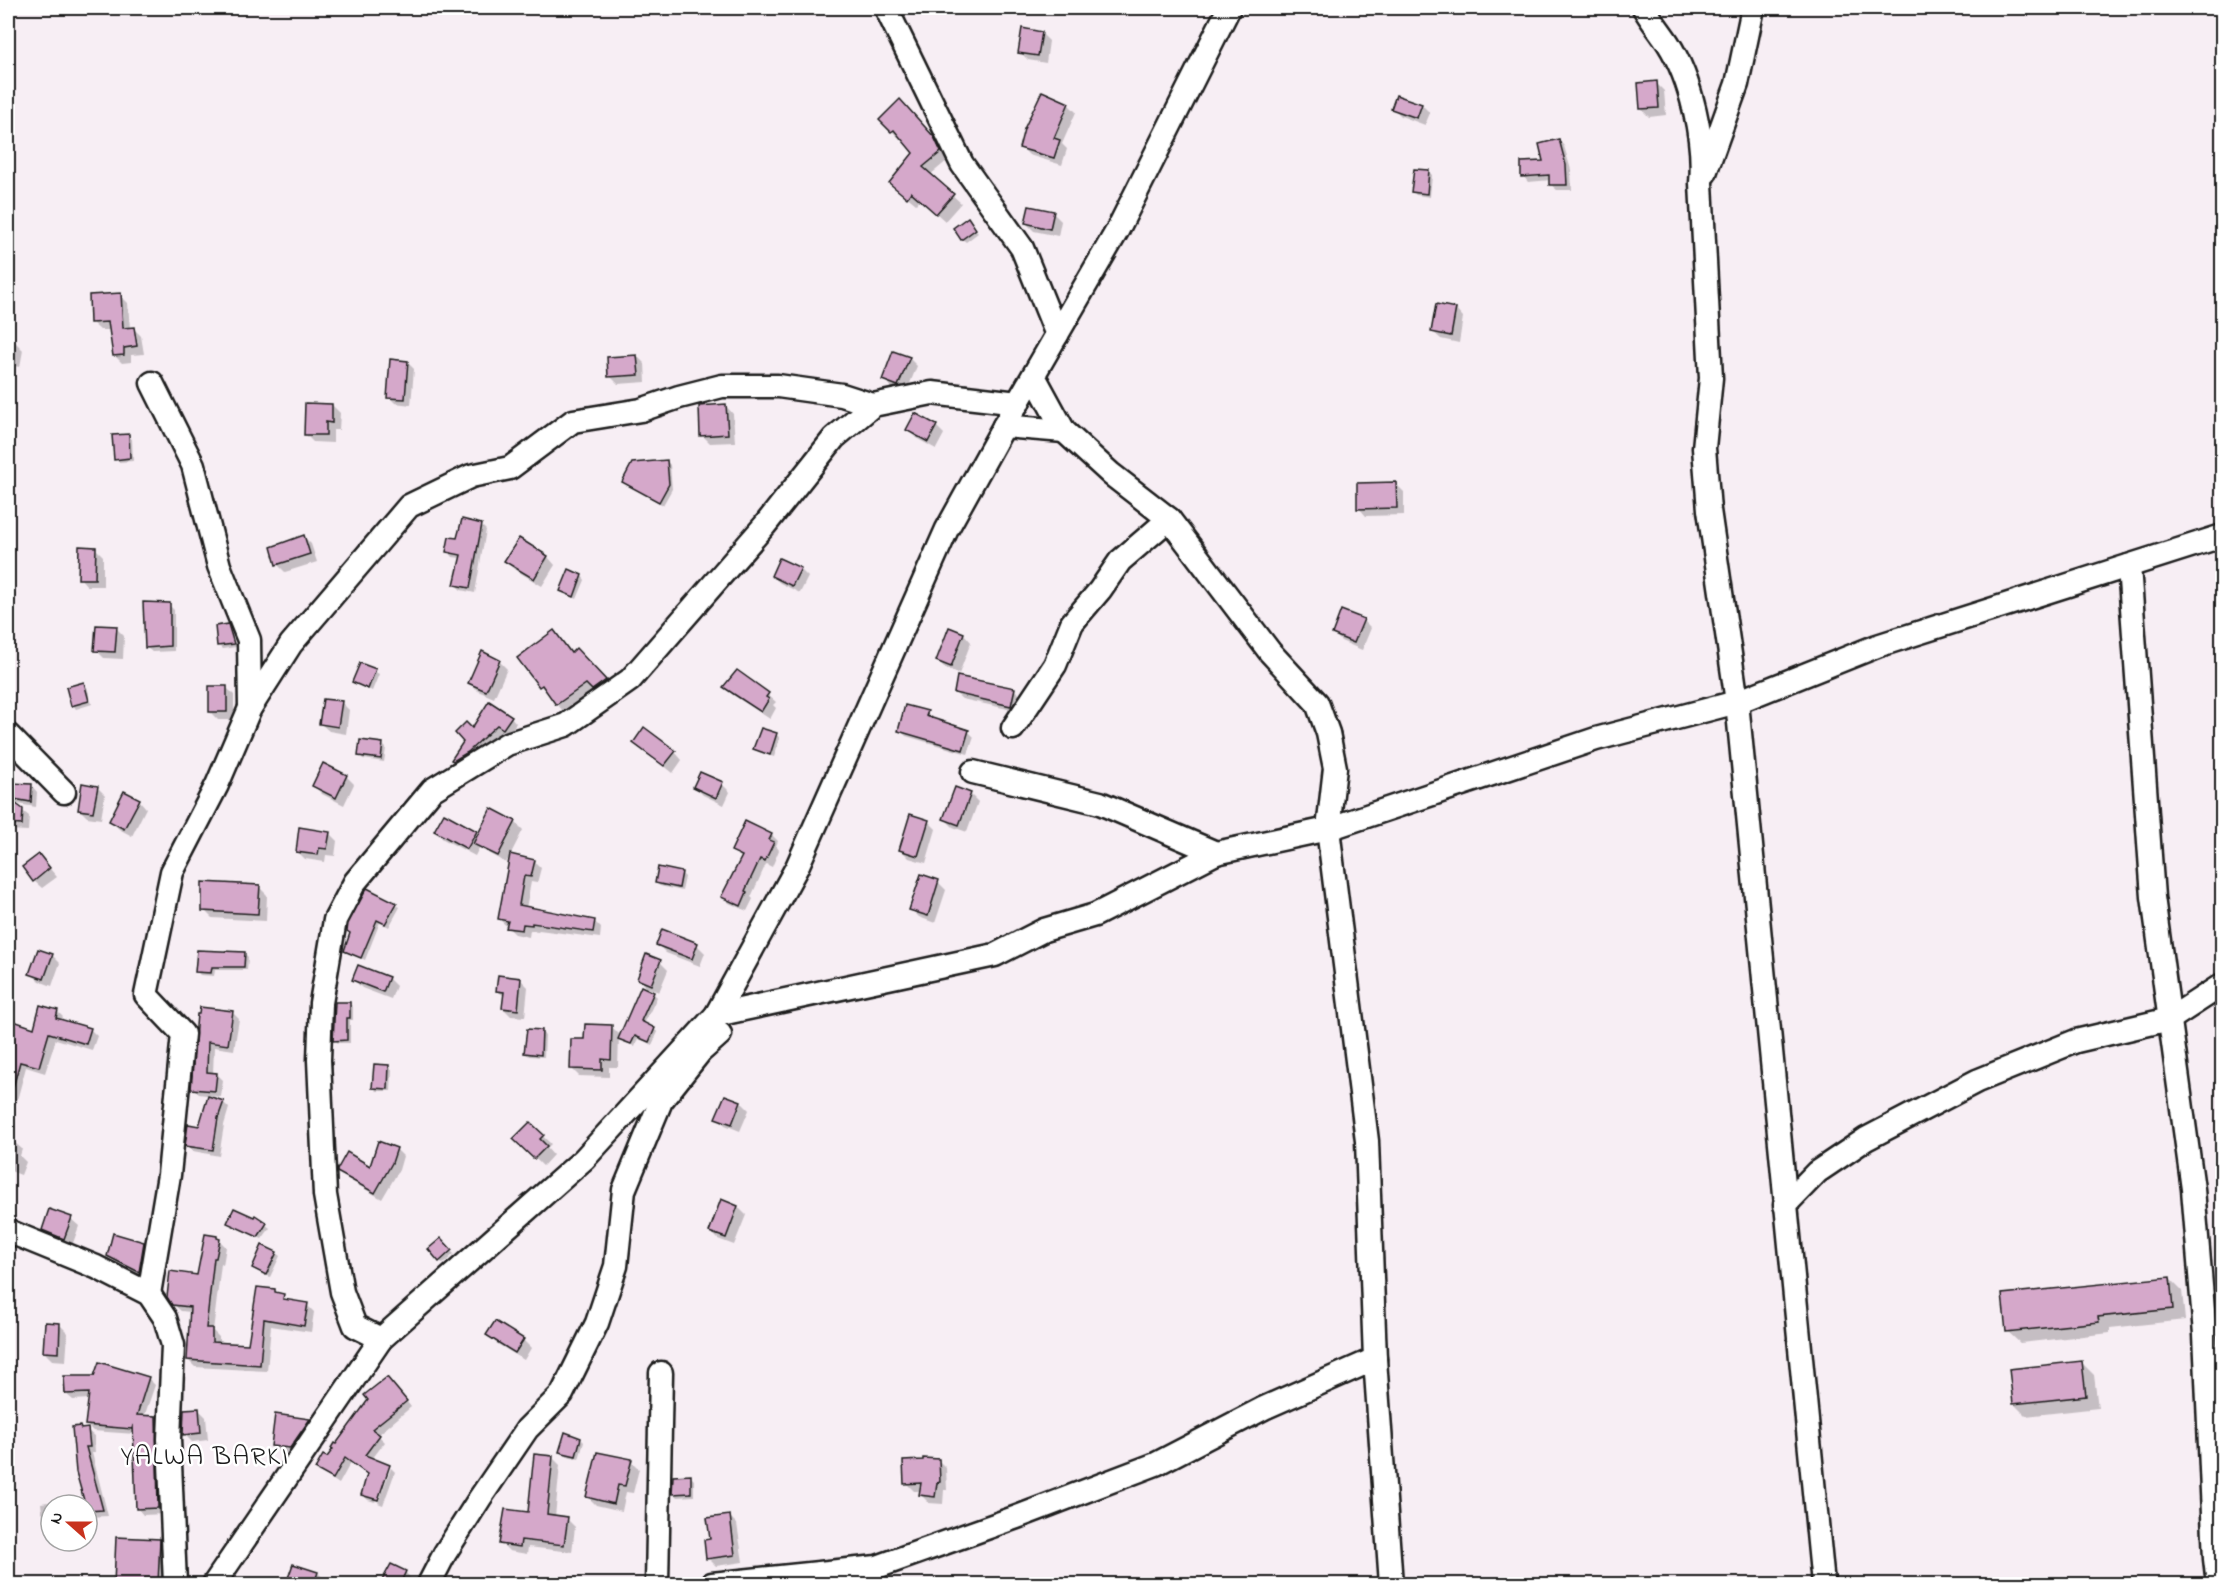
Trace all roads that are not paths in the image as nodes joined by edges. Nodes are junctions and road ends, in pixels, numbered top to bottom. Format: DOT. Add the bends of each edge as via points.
graph roads {
  1 [pos="886,8"];
  2 [pos="1229,8"];
  3 [pos="1644,8"];
  4 [pos="1753,8"];
  5 [pos="1701,183"];
  6 [pos="1057,335"];
  7 [pos="1034,376"];
  8 [pos="152,383"];
  9 [pos="1018,403"];
  10 [pos="873,405"];
  11 [pos="1004,426"];
  12 [pos="1064,431"];
  13 [pos="1169,519"];
  14 [pos="2223,536"];
  15 [pos="2129,566"];
  16 [pos="1737,702"];
  17 [pos="250,708"];
  18 [pos="1013,728"];
  19 [pos="8,735"];
  20 [pos="972,772"];
  21 [pos="64,792"];
  22 [pos="1328,829"];
  23 [pos="1216,853"];
  24 [pos="2223,985"];
  25 [pos="2170,1019"];
  26 [pos="718,1024"];
  27 [pos="1785,1205"];
  28 [pos="8,1231"];
  29 [pos="149,1294"];
  30 [pos="381,1339"];
  31 [pos="1375,1359"];
  32 [pos="661,1373"];
  33 [pos="175,1584"];
  34 [pos="214,1584"];
  35 [pos="429,1584"];
  36 [pos="657,1584"];
  37 [pos="712,1584"];
  38 [pos="1391,1584"];
  39 [pos="1823,1584"];
  40 [pos="2218,1584"];
  1 -- 6 [label="street" via="962,164 1022,248"];
  2 -- 6 [label="street" via="1117,231"];
  3 -- 5 [label="street" via="1677,60 1697,117 1703,164"];
  4 -- 5 [label="street" via="1737,84"];
  5 -- 16 [label="street" via="1711,378 1704,448 1708,510"];
  6 -- 7 [label="street"];
  7 -- 9 [label="street"];
  7 -- 12 [label="street"];
  8 -- 17 [label="street" via="192,465 219,566 249,640"];
  9 -- 10 [label="street" via="932,393"];
  9 -- 11 [label="street"];
  10 -- 17 [label="street" via="842,395 778,386 722,386 641,410 573,421 510,468 471,476 409,506 291,644"];
  10 -- 30 [label="street" via="834,438 765,525 630,680 566,725 507,744 432,790 355,882 340,910 321,1003 319,1060 325,1195 342,1292 355,1326"];
  11 -- 12 [label="street"];
  11 -- 26 [label="street" via="947,529 796,867"];
  12 -- 13 [label="street"];
  13 -- 18 [label="street" via="1120,561 1072,623 1055,665"];
  13 -- 22 [label="street" via="1270,652 1317,703 1335,768"];
  14 -- 15 [label="street"];
  15 -- 16 [label="street" via="1878,646"];
  15 -- 25 [label="street" via="2153,897"];
  16 -- 22 [label="street" via="1596,739"];
  16 -- 27 [label="street"];
  17 -- 29 [label="street" via="217,785 172,872 146,995 183,1034 169,1176"];
  19 -- 21 [label="street"];
  20 -- 23 [label="street" via="1100,803"];
  22 -- 23 [label="street"];
  22 -- 31 [label="street" via="1367,1141"];
  23 -- 26 [label="street" via="1095,915 1044,930 995,955"];
  24 -- 25 [label="street"];
  25 -- 27 [label="street" via="2076,1041 1977,1081 1866,1139 1817,1172"];
  25 -- 40 [label="street" via="2193,1189"];
  26 -- 30 [label="street" via="584,1159"];
  26 -- 35 [label="street" via="661,1101 624,1190 616,1266 597,1323 562,1394 527,1429"];
  27 -- 39 [label="street"];
  28 -- 29 [label="street" via="96,1267"];
  29 -- 33 [label="street" via="165,1318 173,1345 170,1439"];
  30 -- 34 [label="street"];
  31 -- 37 [label="street" via="1264,1408 1156,1464 877,1567"];
  31 -- 38 [label="street"];
  32 -- 36 [label="street"];
}
